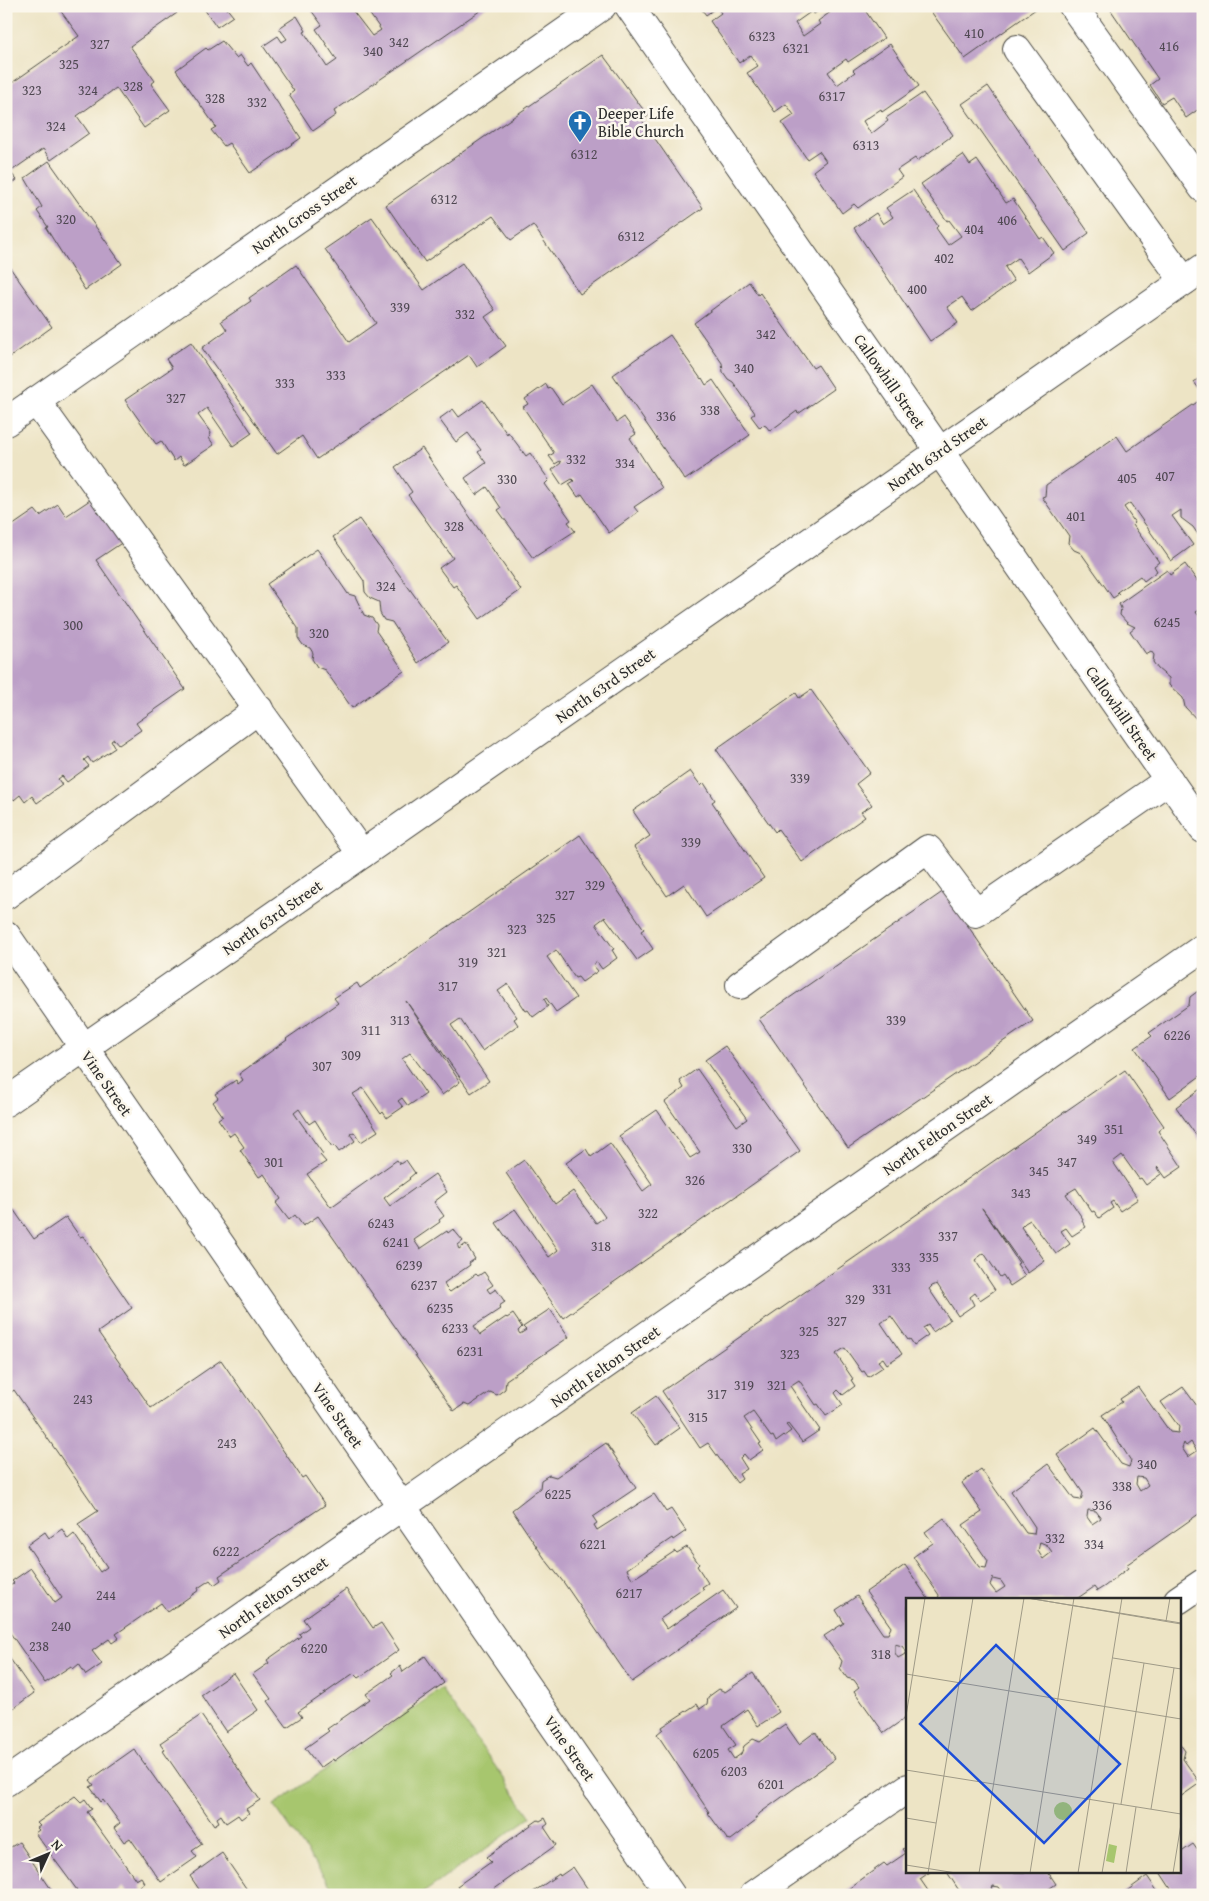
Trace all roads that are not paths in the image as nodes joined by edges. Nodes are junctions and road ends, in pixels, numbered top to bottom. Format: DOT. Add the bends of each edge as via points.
graph roads {
  1 [pos="602,6"];
  2 [pos="629,6"];
  3 [pos="1073,6"];
  4 [pos="1017,49"];
  5 [pos="1203,188"];
  6 [pos="1193,274"];
  7 [pos="36,401"];
  8 [pos="6,422"];
  9 [pos="939,452"];
  10 [pos="258,710"];
  11 [pos="1169,780"];
  12 [pos="1203,829"];
  13 [pos="362,854"];
  14 [pos="6,895"];
  15 [pos="6,935"];
  16 [pos="1203,948"];
  17 [pos="740,985"];
  18 [pos="83,1048"];
  19 [pos="6,1102"];
  20 [pos="402,1507"];
  21 [pos="1203,1583"];
  22 [pos="1181,1598"];
  23 [pos="6,1782"];
  24 [pos="906,1789"];
  25 [pos="671,1895"];
  26 [pos="754,1895"];
  1 -- 7 [label="street, North Gross Street"];
  2 -- 9 [label="street, Callowhill Street"];
  3 -- 5 [label="street"];
  4 -- 6 [label="street"];
  6 -- 9 [label="street, North 63rd Street"];
  7 -- 8 [label="street, North Gross Street"];
  7 -- 10 [label="street"];
  9 -- 11 [label="street, Callowhill Street"];
  9 -- 13 [label="street, North 63rd Street"];
  10 -- 13 [label="street"];
  10 -- 14 [label="street"];
  11 -- 12 [label="street, Callowhill Street"];
  11 -- 17 [label="street" via="976,913 928,849"];
  13 -- 18 [label="street, North 63rd Street"];
  15 -- 18 [label="street, Vine Street"];
  16 -- 20 [label="street, North Felton Street"];
  18 -- 19 [label="street, North 63rd Street"];
  18 -- 20 [label="street, Vine Street"];
  20 -- 23 [label="street, North Felton Street"];
  20 -- 25 [label="street, Vine Street"];
  21 -- 22 [label="street"];
  24 -- 26 [label="street"];
}
